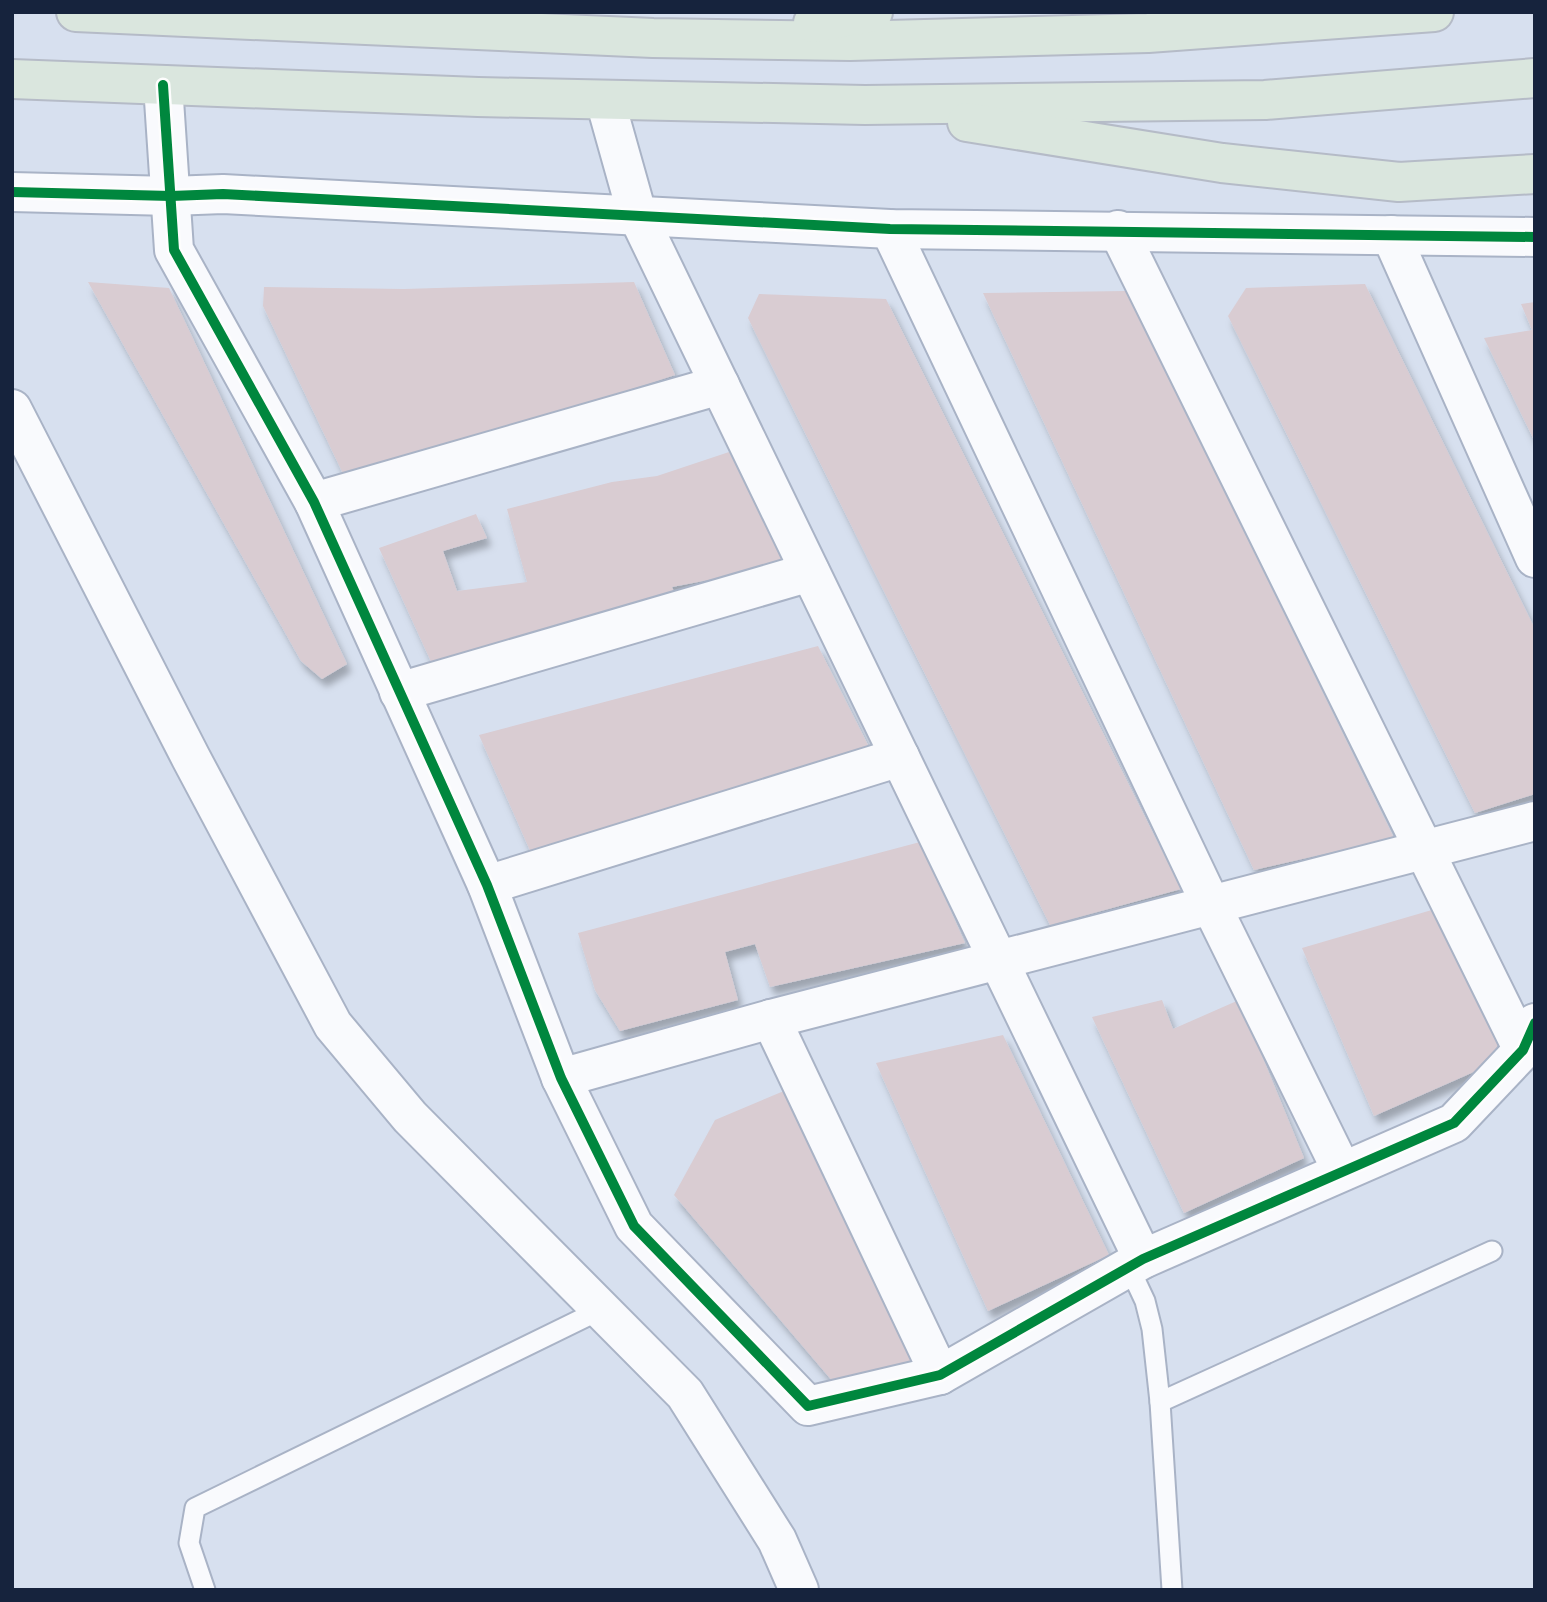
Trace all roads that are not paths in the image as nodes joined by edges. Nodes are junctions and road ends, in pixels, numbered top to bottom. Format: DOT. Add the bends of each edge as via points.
graph roads {
  1 [pos="76,12"];
  2 [pos="873,12"];
  3 [pos="1434,12"];
  4 [pos="730,38"];
  5 [pos="1535,78"];
  6 [pos="12,79"];
  7 [pos="163,85"];
  8 [pos="605,100"];
  9 [pos="865,106"];
  10 [pos="1532,181"];
  11 [pos="12,192"];
  12 [pos="171,196"];
  13 [pos="637,214"];
  14 [pos="890,229"];
  15 [pos="1118,230"];
  16 [pos="1391,235"];
  17 [pos="1535,237"];
  18 [pos="720,385"];
  19 [pos="12,409"];
  20 [pos="314,502"];
  21 [pos="1535,558"];
  22 [pos="810,572"];
  23 [pos="399,692"];
  24 [pos="900,757"];
  25 [pos="1535,821"];
  26 [pos="1423,850"];
  27 [pos="487,886"];
  28 [pos="1211,905"];
  29 [pos="998,960"];
  30 [pos="771,1019"];
  31 [pos="1529,1037"];
  32 [pos="562,1077"];
  33 [pos="1342,1171"];
  34 [pos="1492,1251"];
  35 [pos="1136,1263"];
  36 [pos="600,1310"];
  37 [pos="940,1375"];
  38 [pos="1160,1402"];
  39 [pos="205,1590"];
  40 [pos="799,1590"];
  41 [pos="1172,1590"];
  1 -- 4 [label="highway"];
  2 -- 4 [label="highway"];
  3 -- 4 [label="highway" via="1148,33 850,41"];
  5 -- 9 [label="highway" via="1265,100"];
  6 -- 7 [label="highway"];
  7 -- 8 [label="highway"];
  7 -- 12 [label="street"];
  8 -- 9 [label="highway"];
  8 -- 13 [label="street"];
  9 -- 10 [label="highway" via="1222,163 1399,181"];
  11 -- 12 [label="street"];
  12 -- 13 [label="street" via="223,194"];
  12 -- 20 [label="street" via="174,250"];
  13 -- 14 [label="street"];
  13 -- 18 [label="street"];
  14 -- 15 [label="street"];
  14 -- 28 [label="street"];
  15 -- 16 [label="street"];
  15 -- 26 [label="street"];
  16 -- 17 [label="street"];
  16 -- 21 [label="street"];
  18 -- 20 [label="street"];
  18 -- 22 [label="street"];
  19 -- 36 [label="street" via="334,1024 410,1117"];
  20 -- 23 [label="street"];
  22 -- 23 [label="street"];
  22 -- 24 [label="street"];
  23 -- 27 [label="street"];
  24 -- 27 [label="street"];
  24 -- 29 [label="street"];
  25 -- 26 [label="street"];
  26 -- 28 [label="street"];
  26 -- 31 [label="street"];
  27 -- 32 [label="street"];
  28 -- 29 [label="street"];
  28 -- 33 [label="street"];
  29 -- 30 [label="street"];
  29 -- 35 [label="street"];
  30 -- 32 [label="street"];
  30 -- 37 [label="street"];
  31 -- 33 [label="street" via="1454,1123"];
  32 -- 37 [label="street" via="634,1226 808,1406"];
  33 -- 35 [label="street"];
  34 -- 38 [label="lane"];
  35 -- 37 [label="street"];
  35 -- 38 [label="lane" via="1152,1329"];
  36 -- 39 [label="lane" via="195,1508 189,1543"];
  36 -- 40 [label="street" via="685,1394 777,1540"];
  38 -- 41 [label="lane"];
}
